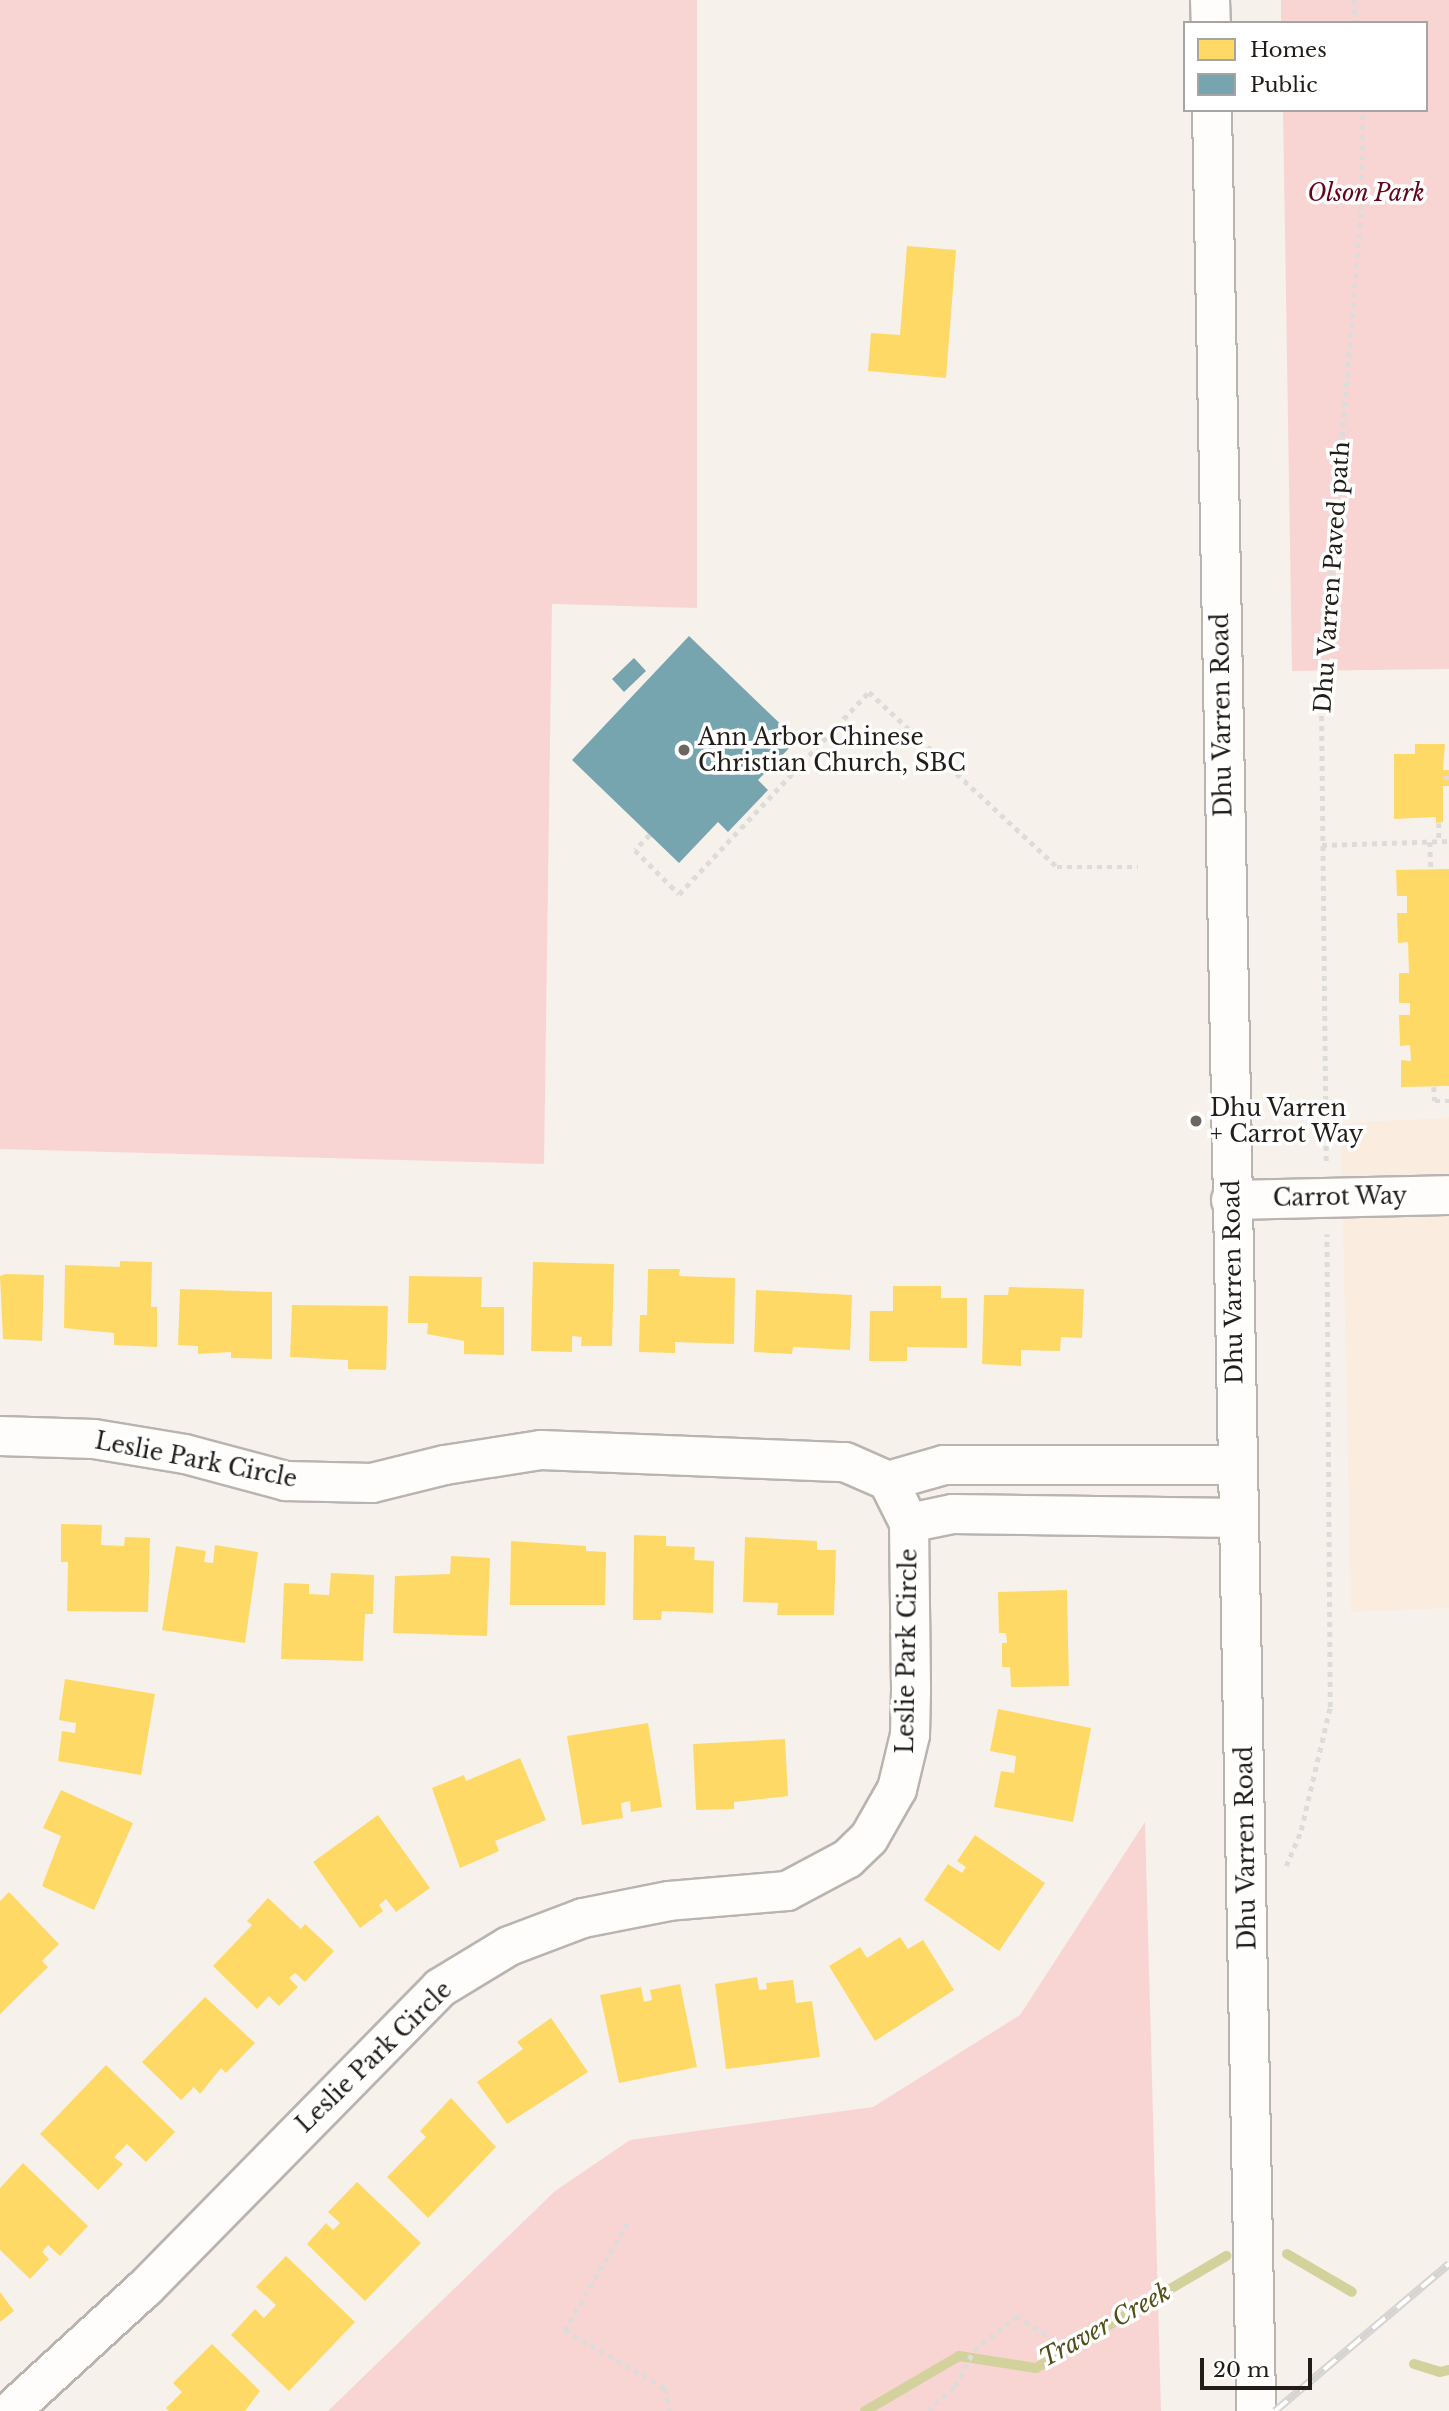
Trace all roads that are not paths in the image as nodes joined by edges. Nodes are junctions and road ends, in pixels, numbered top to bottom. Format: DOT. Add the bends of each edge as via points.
graph roads {
  1 [pos="1210,0"];
  2 [pos="1210,21"];
  3 [pos="1212,112"];
  4 [pos="1449,1195"];
  5 [pos="1231,1200"];
  6 [pos="0,1436"];
  7 [pos="1034,1465"];
  8 [pos="1237,1465"];
  9 [pos="888,1481"];
  10 [pos="1033,1515"];
  11 [pos="1239,1518"];
  12 [pos="909,1522"];
  13 [pos="11,2411"];
  14 [pos="1255,2411"];
  1 -- 2 [label="street"];
  3 -- 5 [label="street, Dhu Varren Road"];
  4 -- 5 [label="street, Carrot Way"];
  5 -- 8 [label="street, Dhu Varren Road"];
  6 -- 9 [label="street, Leslie Park Circle" via="94,1439 185,1454 286,1480 372,1483 445,1465 541,1450 845,1462"];
  7 -- 8 [label="street"];
  7 -- 9 [label="street" via="944,1465"];
  7 -- 10 [label="street"];
  8 -- 11 [label="street, Dhu Varren Road"];
  9 -- 12 [label="street, Leslie Park Circle"];
  10 -- 11 [label="street, Leslie Park Circle"];
  10 -- 12 [label="street, Leslie Park Circle" via="953,1514"];
  11 -- 14 [label="street, Dhu Varren Road"];
  12 -- 13 [label="street, Leslie Park Circle" via="910,1735 897,1789 869,1838 829,1871 787,1891 669,1902 583,1918 509,1946 440,1988 145,2288"];
}
